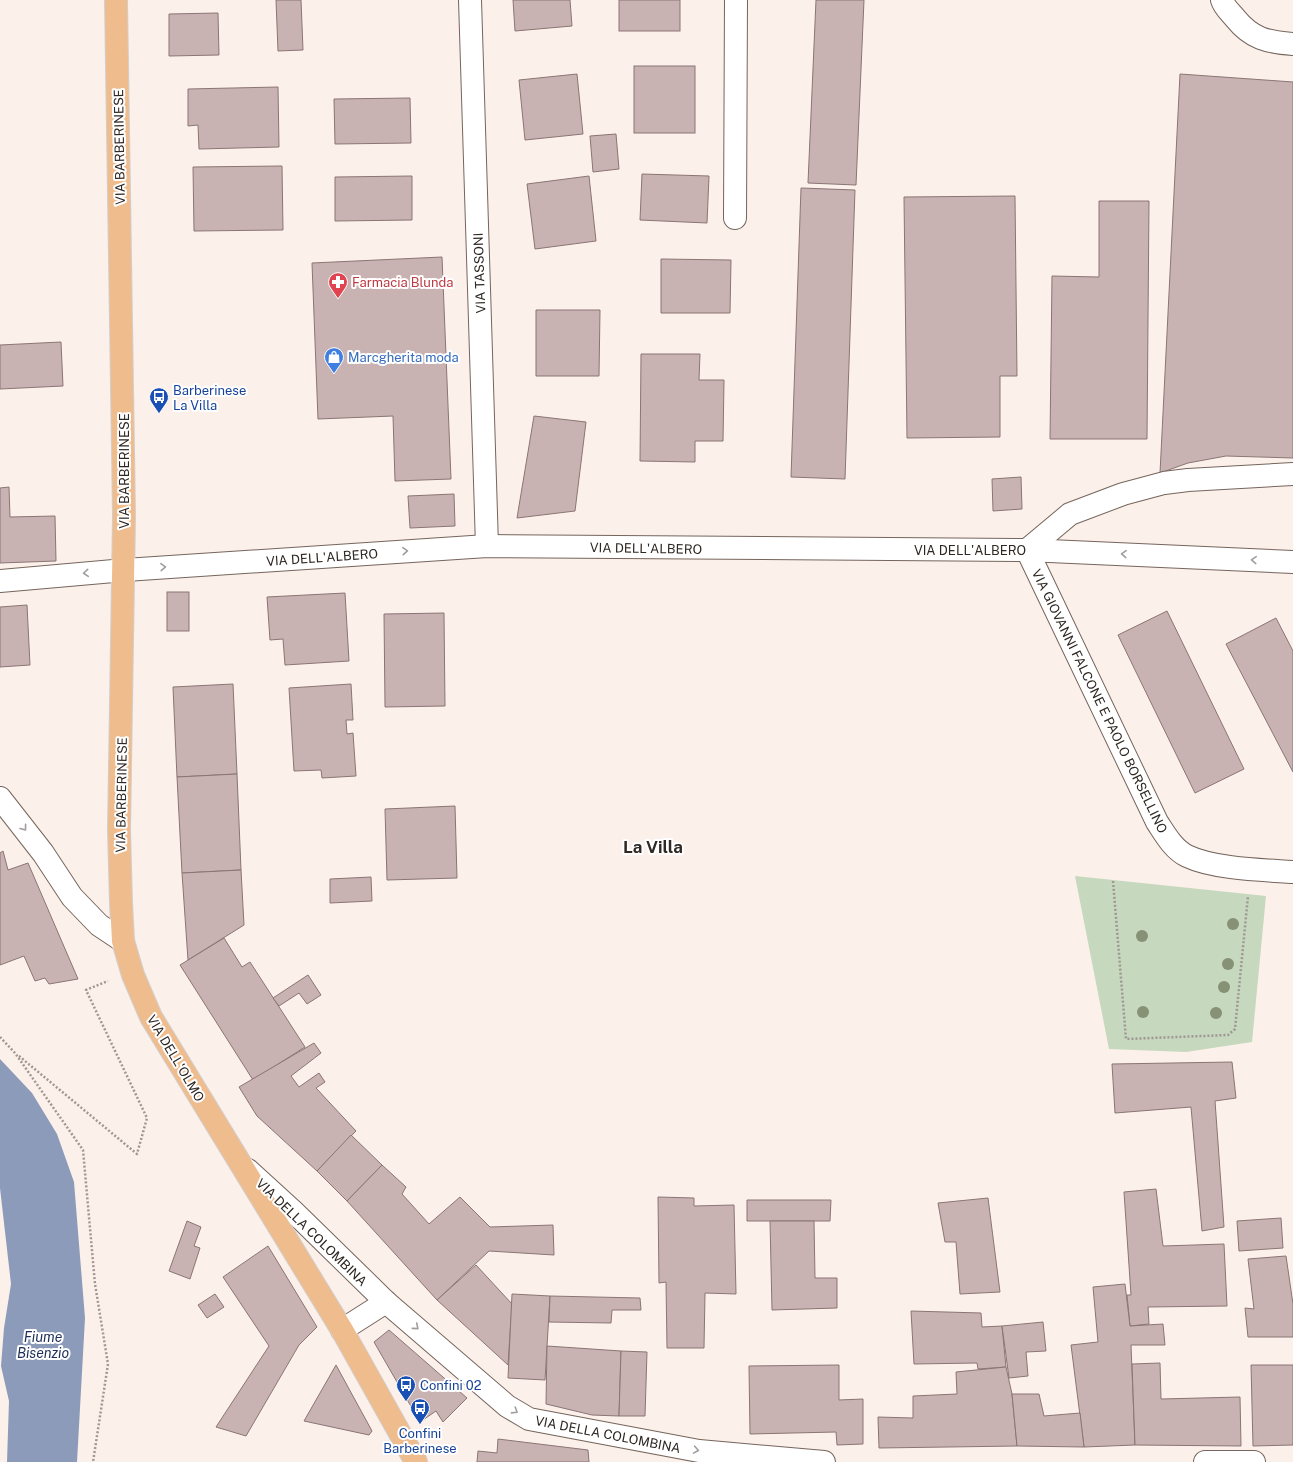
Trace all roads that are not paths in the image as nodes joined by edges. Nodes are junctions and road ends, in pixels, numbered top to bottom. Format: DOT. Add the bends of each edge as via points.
graph roads {
  1 [pos="116,0"];
  2 [pos="470,0"];
  3 [pos="736,0"];
  4 [pos="1222,0"];
  5 [pos="1293,44"];
  6 [pos="735,218"];
  7 [pos="1293,474"];
  8 [pos="487,546"];
  9 [pos="1027,550"];
  10 [pos="1293,562"];
  11 [pos="124,570"];
  12 [pos="0,581"];
  13 [pos="0,798"];
  14 [pos="1293,872"];
  15 [pos="123,941"];
  16 [pos="238,1162"];
  17 [pos="386,1302"];
  18 [pos="342,1330"];
  19 [pos="416,1462"];
  20 [pos="824,1462"];
  21 [pos="1205,1462"];
  22 [pos="1254,1462"];
  1 -- 11 [label="main road, VIA BARBERINESE"];
  2 -- 8 [label="street, VIA TASSONI"];
  3 -- 6 [label="street"];
  4 -- 5 [label="street" via="1246,32 1272,43"];
  7 -- 9 [label="street" via="1188,480 1164,483 1123,494 1070,514"];
  8 -- 9 [label="street, VIA DELL'ALBERO"];
  11 -- 8 [label="street, VIA DELL'ALBERO, one-way"];
  10 -- 9 [label="street, VIA DELL'ALBERO, one-way"];
  9 -- 14 [label="street, VIA GIOVANNI FALCONE E PAOLO BORSELLINO" via="1167,839 1186,856 1212,863"];
  11 -- 12 [label="street, VIA DELL'ALBERO, one-way"];
  11 -- 15 [label="main road, VIA BARBERINESE" via="119,830"];
  13 -- 15 [label="street, one-way" via="43,853 72,897 99,925"];
  15 -- 16 [label="main road, VIA DELL'OLMO" via="133,975 151,1017"];
  16 -- 17 [label="street, VIA DELLA COLOMBINA" via="294,1212"];
  16 -- 18 [label="main road, VIA DELL'OLMO"];
  17 -- 18 [label="street"];
  17 -- 20 [label="street, VIA DELLA COLOMBINA, one-way" via="507,1406 529,1419 699,1451"];
  18 -- 19 [label="main road, VIA DELL'OLMO"];
  21 -- 22 [label="street"];
}
